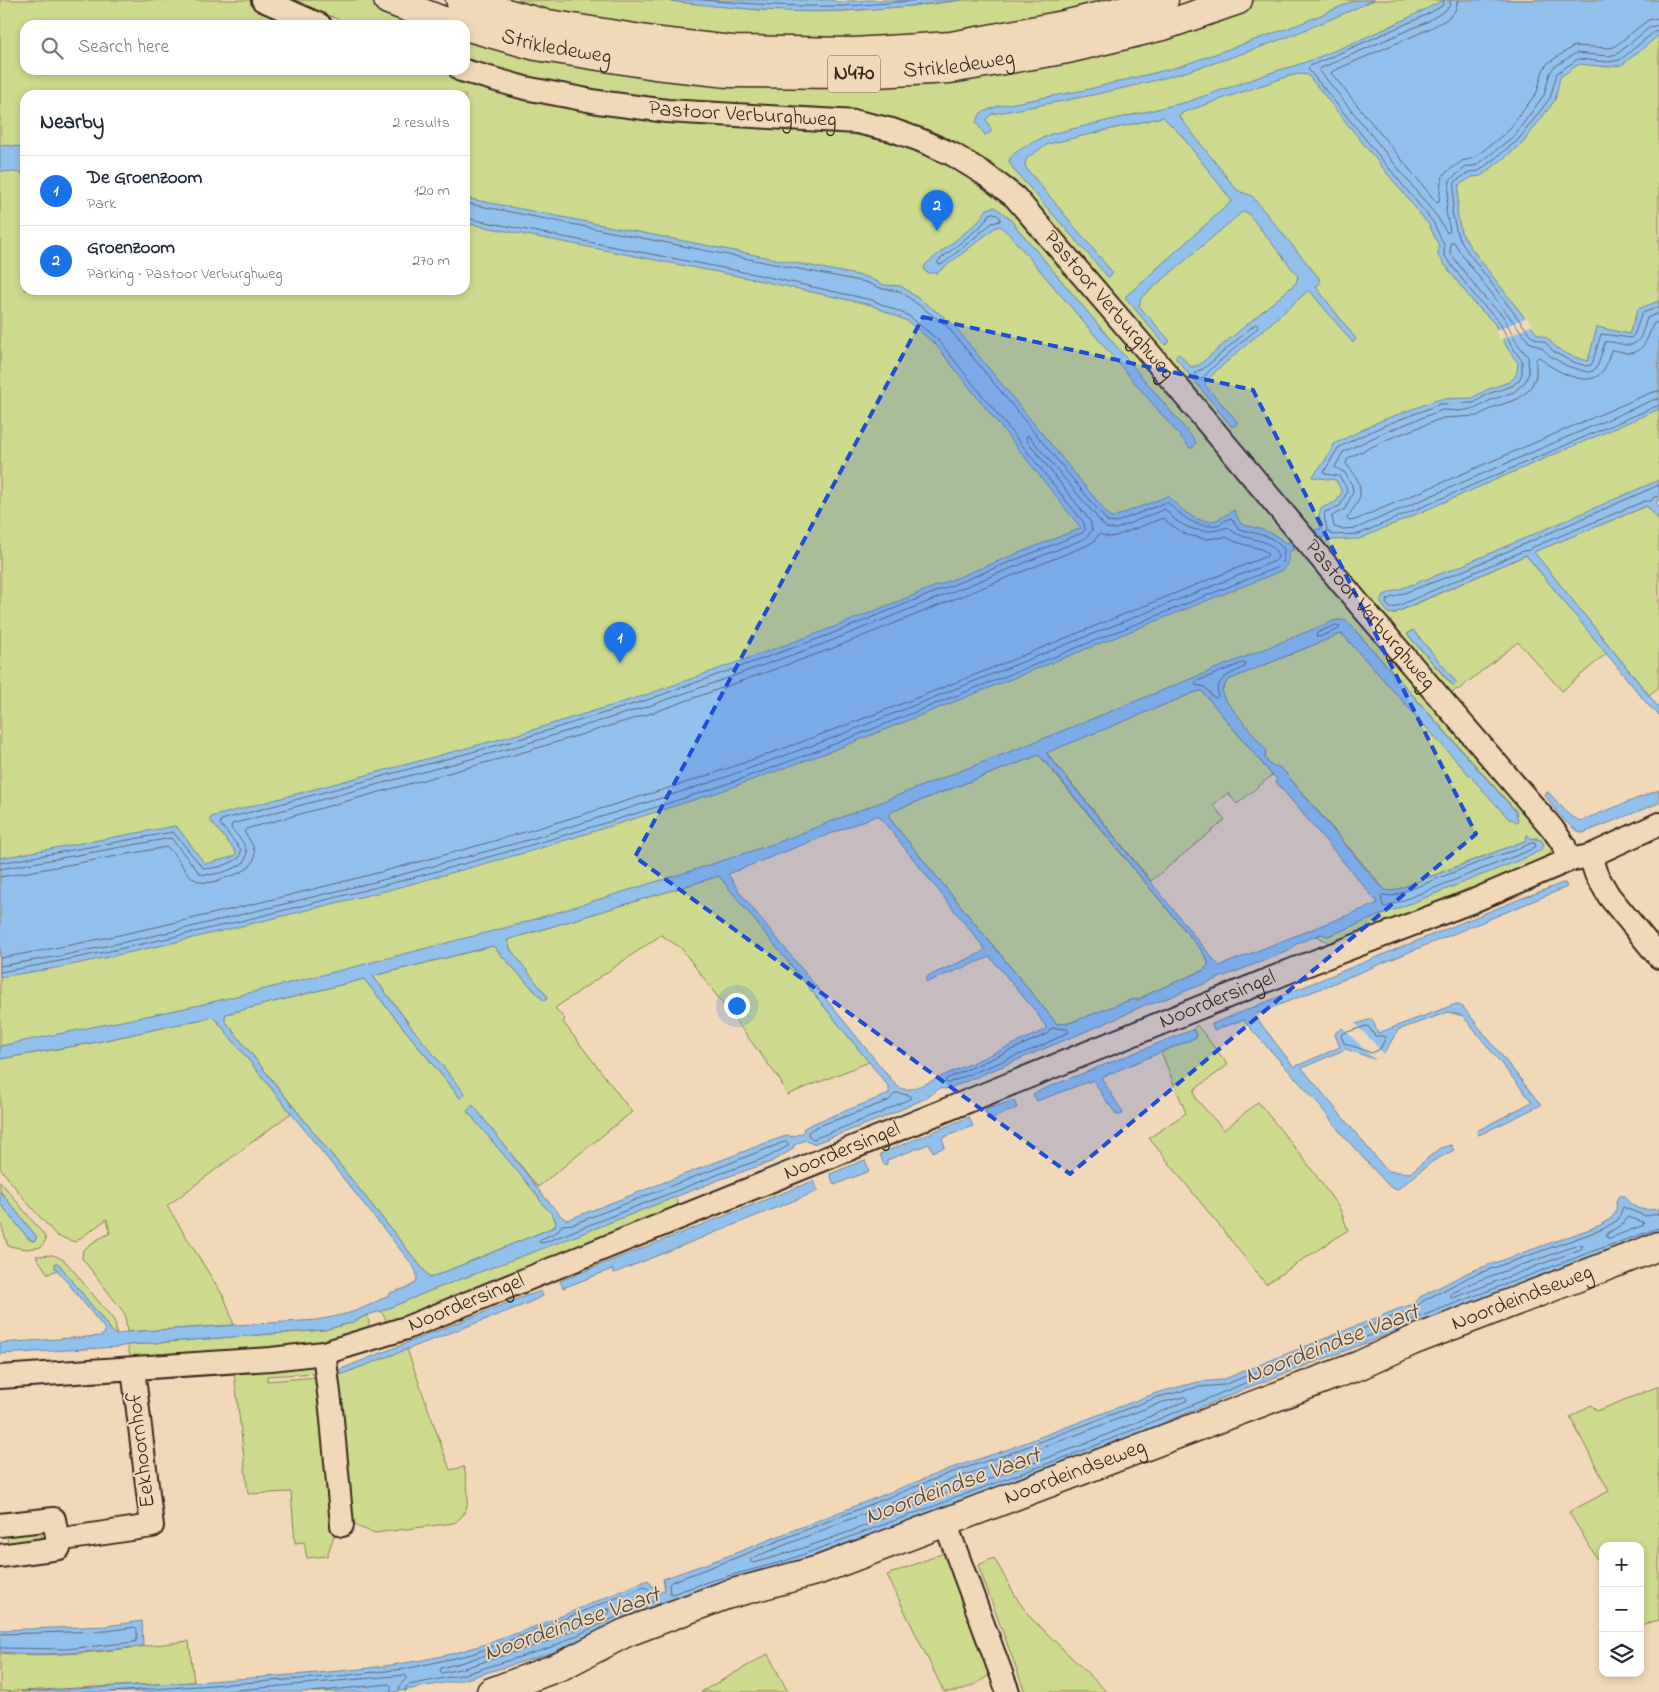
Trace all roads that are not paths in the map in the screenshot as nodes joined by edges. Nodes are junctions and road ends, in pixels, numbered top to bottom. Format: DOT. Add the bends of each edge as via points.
graph roads {
  1 [pos="263,0"];
  2 [pos="388,0"];
  3 [pos="460,0"];
  4 [pos="1164,0"];
  5 [pos="1238,0"];
  6 [pos="309,20"];
  7 [pos="441,20"];
  8 [pos="470,27"];
  9 [pos="470,73"];
  10 [pos="1659,824"];
  11 [pos="1580,858"];
  12 [pos="1659,957"];
  13 [pos="1659,1246"];
  14 [pos="324,1353"];
  15 [pos="133,1369"];
  16 [pos="0,1377"];
  17 [pos="945,1522"];
  18 [pos="0,1525"];
  19 [pos="342,1525"];
  20 [pos="58,1540"];
  21 [pos="0,1556"];
  22 [pos="490,1692"];
  23 [pos="1008,1692"];
  1 -- 6 [label="street"];
  2 -- 7 [label="main road"];
  3 -- 4 [label="main road, Strikledeweg / N470" via="542,23 660,42 732,50 854,52 951,46 1064,25"];
  5 -- 8 [label="main road, Strikledeweg / N470" via="1162,26 1068,49 950,69 856,74 728,73 655,65 536,46"];
  9 -- 11 [label="street, Pastoor Verburghweg" via="525,88 650,109 857,122 920,140 983,173 1015,197 1564,845"];
  10 -- 11 [label="street, Noordersingel"];
  11 -- 12 [label="street, Pastoor Verburghweg" via="1596,874 1609,896"];
  11 -- 14 [label="street, Noordersingel" via="1295,969 406,1328"];
  13 -- 17 [label="main road, Noordeindseweg" via="1412,1341 1360,1366"];
  14 -- 15 [label="street, Noordersingel"];
  14 -- 19 [label="street"];
  15 -- 16 [label="street, Noordersingel"];
  15 -- 20 [label="street, Eekhoornhof" via="152,1526"];
  17 -- 22 [label="main road, Noordeindseweg" via="819,1570 726,1595 625,1633 561,1666"];
  17 -- 23 [label="street"];
  18 -- 20 [label="street" via="54,1519"];
  20 -- 21 [label="street, Eekhoornhof" via="59,1548"];
}
